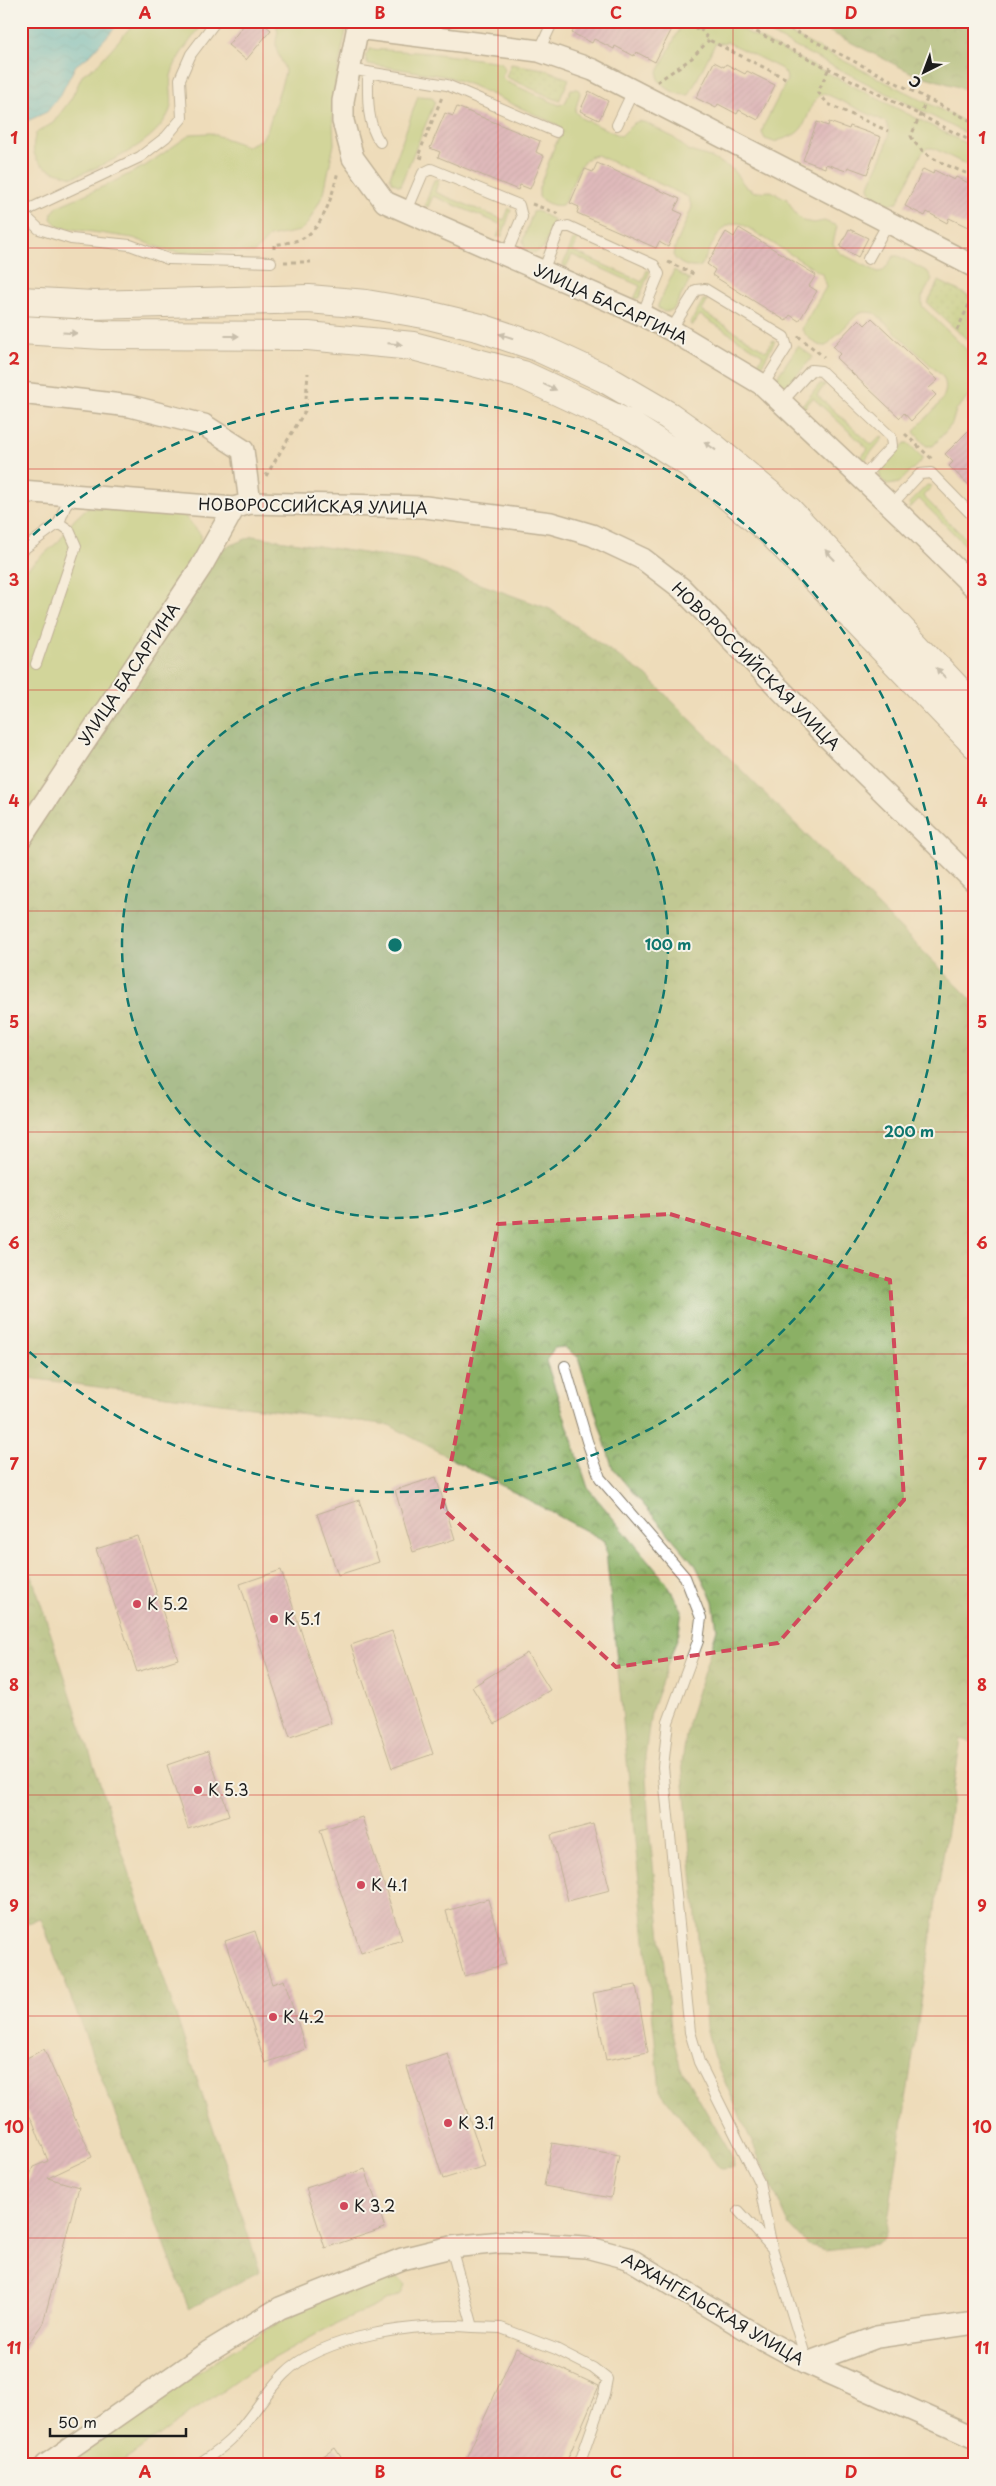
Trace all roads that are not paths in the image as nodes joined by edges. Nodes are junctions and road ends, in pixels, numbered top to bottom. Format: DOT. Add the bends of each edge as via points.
graph roads {
  1 [pos="216,21"];
  2 [pos="553,21"];
  3 [pos="358,24"];
  4 [pos="411,27"];
  5 [pos="435,29"];
  6 [pos="539,51"];
  7 [pos="358,71"];
  8 [pos="643,88"];
  9 [pos="617,125"];
  10 [pos="556,132"];
  11 [pos="380,142"];
  12 [pos="22,213"];
  13 [pos="406,213"];
  14 [pos="888,223"];
  15 [pos="506,255"];
  16 [pos="868,259"];
  17 [pos="271,262"];
  18 [pos="975,268"];
  19 [pos="543,271"];
  20 [pos="21,301"];
  21 [pos="642,315"];
  22 [pos="21,330"];
  23 [pos="671,330"];
  24 [pos="763,385"];
  25 [pos="21,393"];
  26 [pos="782,402"];
  27 [pos="862,478"];
  28 [pos="21,491"];
  29 [pos="70,494"];
  30 [pos="891,505"];
  31 [pos="242,506"];
  32 [pos="975,518"];
  33 [pos="59,523"];
  34 [pos="21,551"];
  35 [pos="973,581"];
  36 [pos="36,664"];
  37 [pos="975,708"];
  38 [pos="975,744"];
  39 [pos="21,838"];
  40 [pos="975,882"];
  41 [pos="565,1366"];
  42 [pos="739,2211"];
  43 [pos="452,2247"];
  44 [pos="772,2248"];
  45 [pos="975,2323"];
  46 [pos="473,2327"];
  47 [pos="807,2363"];
  48 [pos="975,2438"];
  49 [pos="46,2465"];
  50 [pos="197,2465"];
  51 [pos="580,2465"];
  1 -- 12 [label="lane" via="186,63 180,79 182,118 166,137 140,157"];
  2 -- 6 [label="lane"];
  3 -- 4 [label="street, УЛИЦА БАСАРГИНА"];
  3 -- 7 [label="street, УЛИЦА БАСАРГИНА"];
  4 -- 5 [label="street, УЛИЦА БАСАРГИНА"];
  5 -- 6 [label="street, УЛИЦА БАСАРГИНА"];
  6 -- 8 [label="street, УЛИЦА БАСАРГИНА"];
  7 -- 10 [label="lane" via="446,84"];
  7 -- 11 [label="lane"];
  7 -- 13 [label="street, УЛИЦА БАСАРГИНА" via="343,101 346,138 354,158 379,195"];
  8 -- 9 [label="lane"];
  8 -- 14 [label="street, УЛИЦА БАСАРГИНА"];
  12 -- 17 [label="lane" via="39,229 71,239 130,245 168,258"];
  13 -- 15 [label="street, УЛИЦА БАСАРГИНА"];
  13 -- 15 [label="lane" via="423,174 431,169 519,205 522,217"];
  14 -- 16 [label="lane"];
  14 -- 18 [label="street, УЛИЦА БАСАРГИНА"];
  15 -- 19 [label="street, УЛИЦА БАСАРГИНА"];
  19 -- 21 [label="street, УЛИЦА БАСАРГИНА"];
  19 -- 21 [label="lane" via="560,228 568,226 654,265 659,274"];
  37 -- 20 [label="highway, one-way" via="789,511 721,455 668,416 604,378 535,346 482,328 424,314 347,302 309,299 93,305"];
  21 -- 23 [label="street, УЛИЦА БАСАРГИНА"];
  22 -- 38 [label="highway, one-way" via="103,335 308,336 413,346 523,375 628,424 688,463 771,532"];
  23 -- 24 [label="street, УЛИЦА БАСАРГИНА"];
  23 -- 24 [label="lane" via="696,290 705,289 784,337 787,347"];
  24 -- 26 [label="street, УЛИЦА БАСАРГИНА"];
  25 -- 31 [label="street" via="130,406 204,425 243,450"];
  26 -- 27 [label="street, УЛИЦА БАСАРГИНА"];
  26 -- 27 [label="lane" via="811,370 821,371 891,436 892,446"];
  27 -- 30 [label="street, УЛИЦА БАСАРГИНА"];
  28 -- 29 [label="street, НОВОРОССИЙСКАЯ УЛИЦА"];
  29 -- 31 [label="street, НОВОРОССИЙСКАЯ УЛИЦА"];
  29 -- 33 [label="lane"];
  30 -- 32 [label="lane" via="920,474 931,474"];
  30 -- 35 [label="street, УЛИЦА БАСАРГИНА"];
  31 -- 39 [label="street, УЛИЦА БАСАРГИНА"];
  31 -- 40 [label="street, НОВОРОССИЙСКАЯ УЛИЦА" via="425,507 551,523 592,535 644,559 681,588"];
  33 -- 34 [label="lane"];
  33 -- 36 [label="lane" via="69,530 76,546"];
  41 -- 44 [label="lane" via="600,1478 685,1577 701,1618 698,1641 668,1722 663,1767 690,2032 698,2062 759,2182"];
  42 -- 44 [label="lane"];
  43 -- 46 [label="lane"];
  43 -- 47 [label="street, АРХАНГЕЛЬСКАЯ УЛИЦА" via="478,2243 538,2243 586,2247 628,2258"];
  43 -- 49 [label="street, АРХАНГЕЛЬСКАЯ УЛИЦА" via="402,2259 280,2308 208,2352"];
  44 -- 47 [label="lane"];
  45 -- 47 [label="street" via="877,2337"];
  46 -- 50 [label="lane" via="446,2326 349,2340 302,2358 284,2374 235,2436"];
  46 -- 51 [label="lane" via="501,2328 538,2342 593,2368 606,2379"];
  47 -- 48 [label="street, АРХАНГЕЛЬСКАЯ УЛИЦА"];
}
